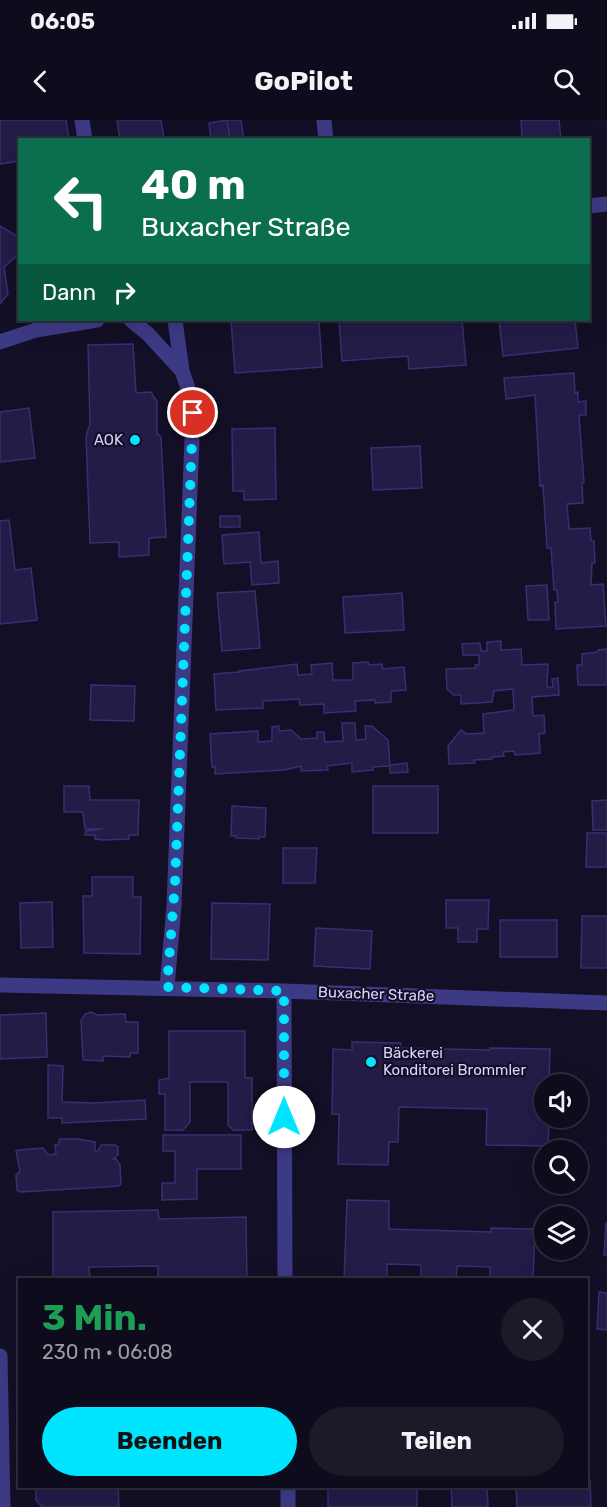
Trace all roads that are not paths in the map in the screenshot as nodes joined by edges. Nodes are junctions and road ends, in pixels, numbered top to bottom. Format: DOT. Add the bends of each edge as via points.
graph roads {
  1 [pos="82,120"];
  2 [pos="324,120"];
  3 [pos="85,138"];
  4 [pos="326,138"];
  5 [pos="607,204"];
  6 [pos="590,206"];
  7 [pos="47,321"];
  8 [pos="91,321"];
  9 [pos="132,321"];
  10 [pos="175,321"];
  11 [pos="36,330"];
  12 [pos="0,342"];
  13 [pos="182,371"];
  14 [pos="0,985"];
  15 [pos="167,987"];
  16 [pos="284,991"];
  17 [pos="607,1003"];
  18 [pos="285,1278"];
  19 [pos="0,1356"];
  20 [pos="288,1488"];
  21 [pos="3,1507"];
  22 [pos="288,1507"];
  1 -- 3 [label="street"];
  2 -- 4 [label="street"];
  5 -- 6 [label="street"];
  7 -- 11 [label="street"];
  8 -- 11 [label="street"];
  9 -- 13 [label="street"];
  10 -- 13 [label="street"];
  11 -- 12 [label="street"];
  13 -- 15 [label="street" via="193,413"];
  14 -- 15 [label="street, Buxacher Straße"];
  15 -- 16 [label="street, Buxacher Straße"];
  16 -- 17 [label="street, Buxacher Straße"];
  16 -- 18 [label="street"];
  19 -- 21 [label="street"];
  20 -- 22 [label="street"];
}
